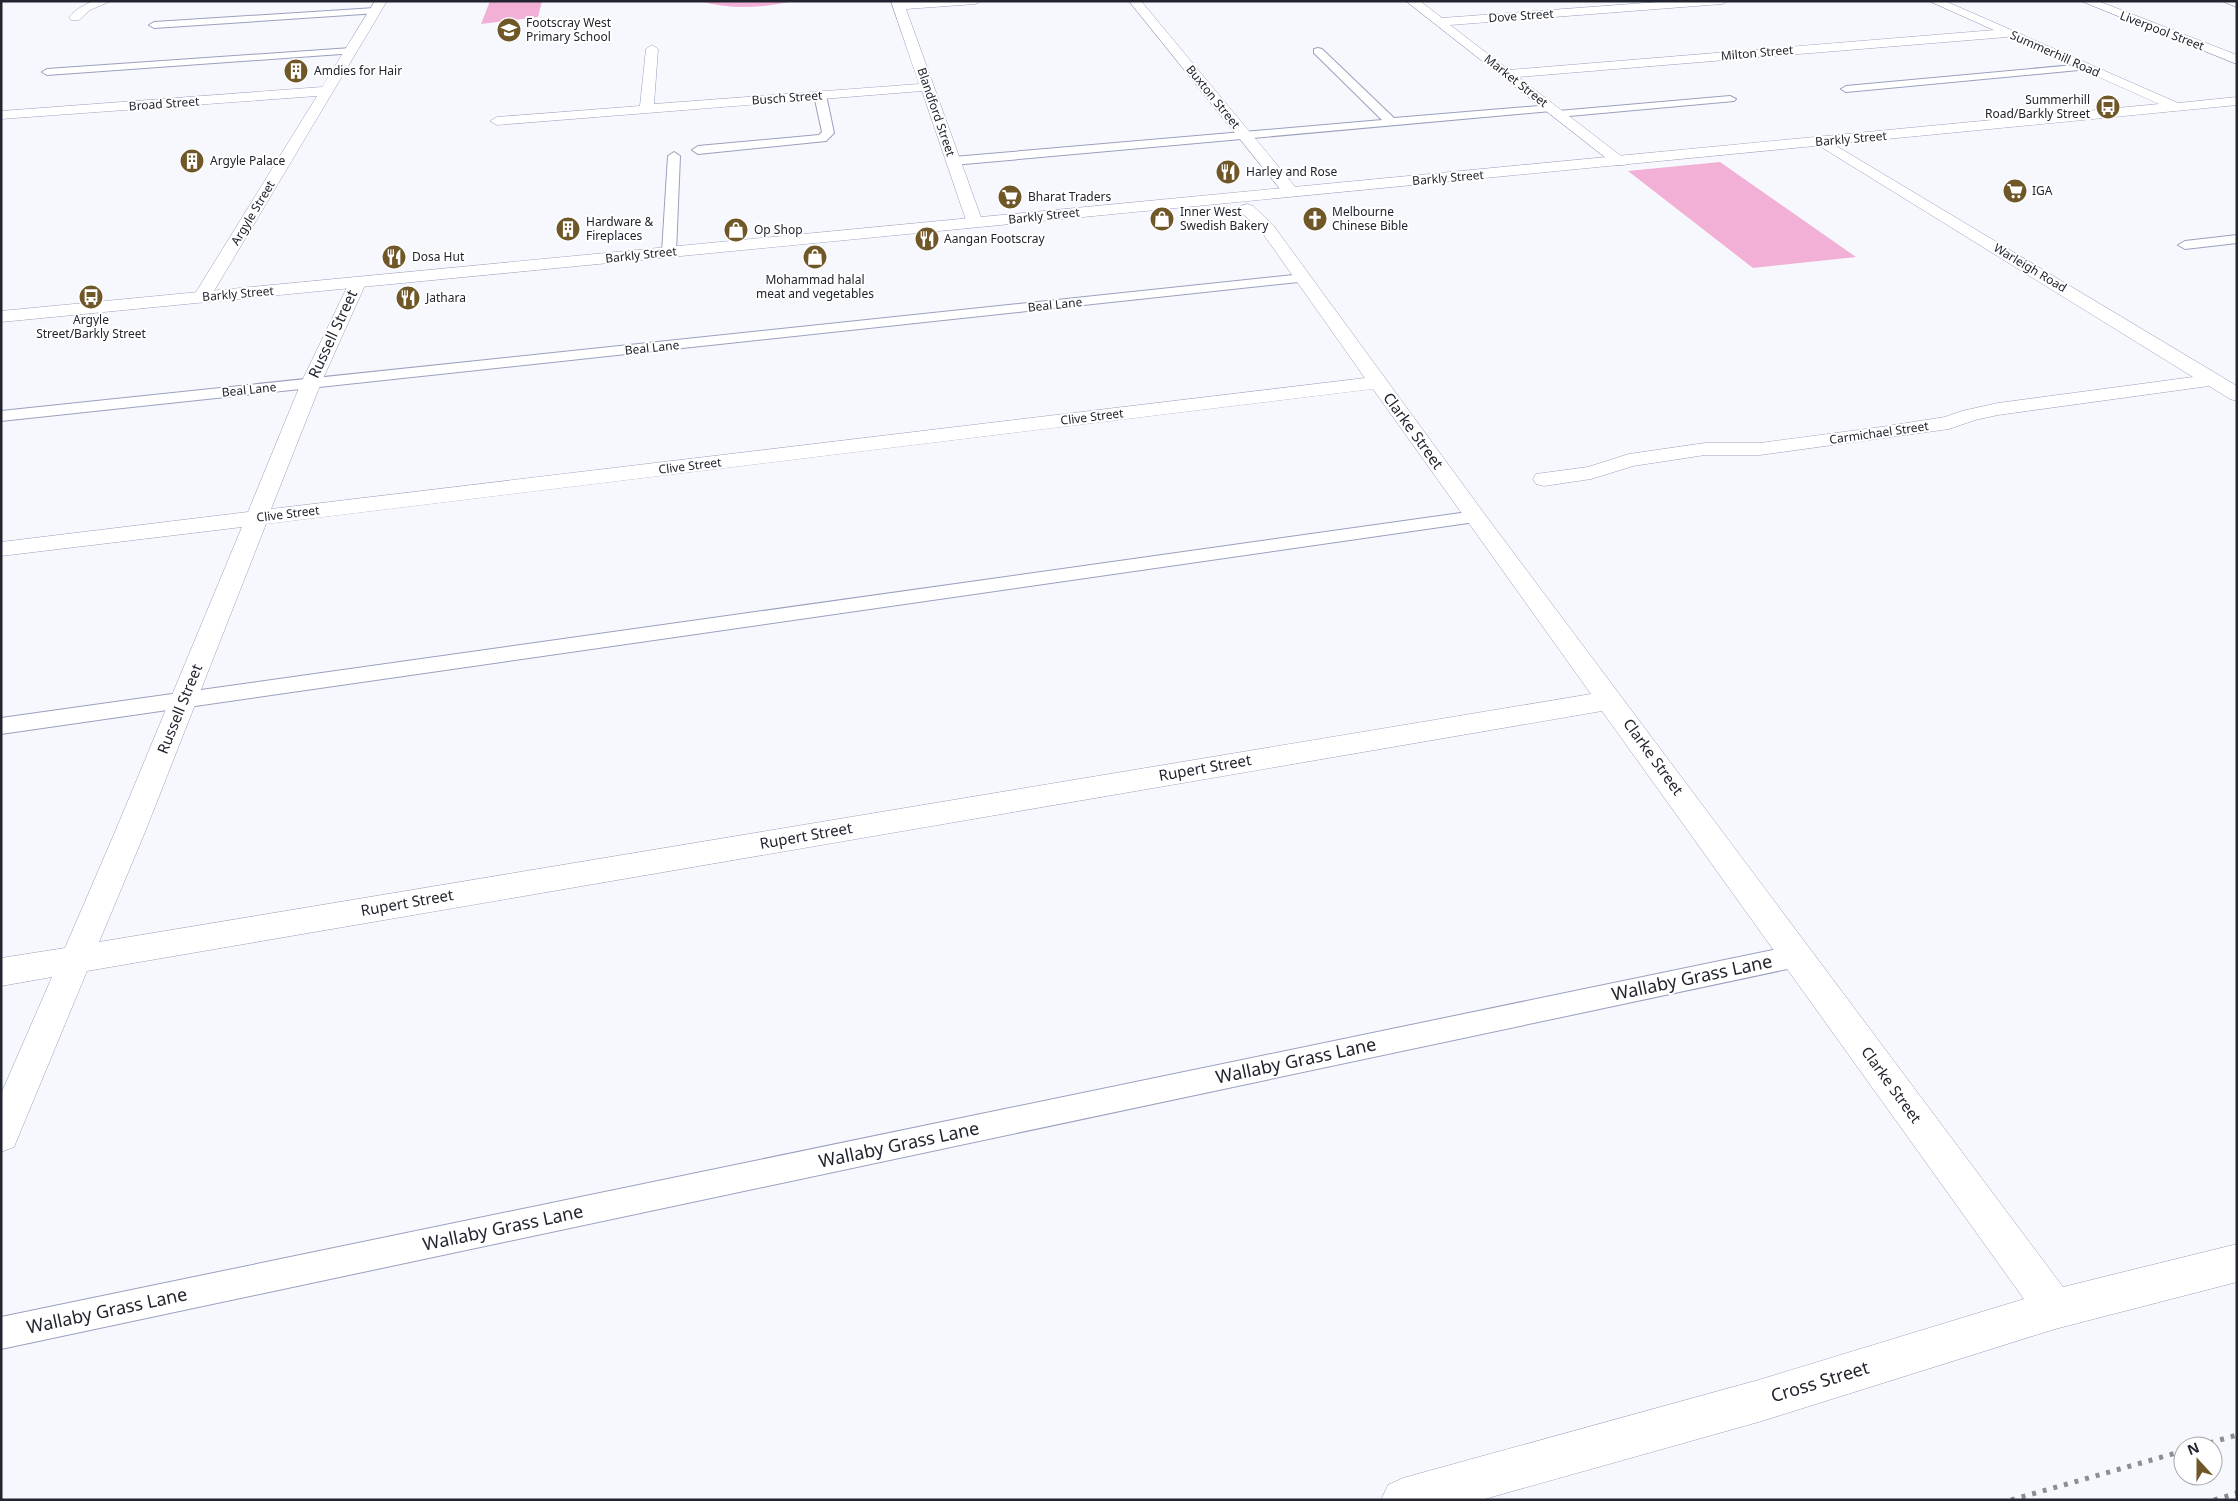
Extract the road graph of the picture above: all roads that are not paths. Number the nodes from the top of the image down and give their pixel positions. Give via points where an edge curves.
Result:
1 (105, 1) edge
2 (974, 1) edge
3 (1135, 1) edge
4 (1412, 1) edge
5 (1722, 1) edge
6 (1935, 1) edge
7 (2086, 1) edge
8 (2228, 1) edge
9 (898, 4) edge
10 (2237, 4) edge
11 (378, 6) edge
12 (75, 17) dead end
13 (1439, 22) junction
14 (154, 25) dead end
15 (2008, 33) junction
16 (652, 49) dead end
17 (1318, 50) dead end
18 (351, 51) junction
19 (2237, 60) edge
20 (2085, 67) junction
21 (47, 72) dead end
22 (1506, 74) junction
23 (927, 87) junction
24 (1846, 89) dead end
25 (326, 92) junction
26 (820, 95) junction
27 (1730, 99) dead end
28 (2237, 101) edge
29 (2176, 107) junction
30 (647, 109) junction
31 (1555, 111) junction
32 (1, 115) edge
33 (497, 121) dead end
34 (1391, 122) junction
35 (1243, 135) junction
36 (1823, 142) junction
37 (698, 150) dead end
38 (674, 156) dead end
39 (953, 160) junction
40 (1620, 162) junction
41 (1291, 192) junction
42 (1247, 209) dead end
43 (975, 223) junction
44 (2237, 239) edge
45 (2185, 245) dead end
46 (669, 252) junction
47 (1303, 278) junction
48 (357, 283) junction
49 (202, 297) junction
50 (1, 317) edge
51 (2213, 380) junction
52 (1378, 382) junction
53 (311, 383) junction
54 (2237, 395) edge
55 (1, 416) edge
56 (1544, 479) dead end
57 (1475, 517) junction
58 (258, 518) junction
59 (1, 549) edge
60 (1611, 700) junction
61 (183, 701) junction
62 (1, 726) edge
63 (1798, 956) junction
64 (77, 959) junction
65 (1, 972) edge
66 (1, 1135) edge
67 (2237, 1263) edge
68 (2055, 1309) junction
69 (1, 1333) edge
70 (1403, 1500) edge

1 - 12 street via 86,8
2 - 9 street
3 - 35 street, Buxton Street
4 - 13 street, Market Street
5 - 13 street, Dove Street
6 - 15 street, Summerhill Road
7 - 19 street, Liverpool Street
8 - 10 street
9 - 23 street, Blandford Street
11 - 14 lane
11 - 18 street, Argyle Street
13 - 22 street, Market Street
15 - 20 street, Summerhill Road
15 - 22 street, Milton Street
16 - 30 street
17 - 34 lane
18 - 21 lane
18 - 25 street, Argyle Street
20 - 24 lane
20 - 29 street, Summerhill Road
22 - 31 street, Market Street
23 - 26 street, Busch Street
23 - 39 street, Blandford Street
25 - 32 street, Broad Street
25 - 49 street, Argyle Street
26 - 30 street, Busch Street
26 - 37 lane via 828,133 822,138
27 - 31 lane
28 - 29 street, Barkly Street
29 - 36 street, Barkly Street
30 - 33 street, Busch Street
31 - 34 lane
31 - 40 street, Market Street
34 - 35 lane
35 - 39 lane
35 - 41 street, Buxton Street
36 - 40 street, Barkly Street
36 - 51 street, Warleigh Road
38 - 46 lane
39 - 43 street, Blandford Street
40 - 41 street, Barkly Street
41 - 43 street, Barkly Street
42 - 47 street, Clarke Street via 1267,228
43 - 46 street, Barkly Street
44 - 45 lane
46 - 48 street, Barkly Street
47 - 52 street, Clarke Street
47 - 53 lane, Beal Lane
48 - 49 street, Barkly Street
48 - 53 street, Russell Street
49 - 50 street, Barkly Street
51 - 54 street, Warleigh Road
51 - 56 street, Carmichael Street via 1998,409 1949,423 1780,447 1705,449 1629,460 1591,472
52 - 57 street, Clarke Street
52 - 58 street, Clive Street
53 - 55 lane, Beal Lane
53 - 58 street, Russell Street
57 - 60 street, Clarke Street
57 - 61 lane
58 - 59 street, Clive Street
58 - 61 street, Russell Street
60 - 63 street, Clarke Street
60 - 64 street, Rupert Street
61 - 62 lane
61 - 64 street, Russell Street
63 - 68 street, Clarke Street
63 - 69 lane, Wallaby Grass Lane
64 - 65 street, Rupert Street
64 - 66 street, Russell Street
67 - 68 street, Cross Street
68 - 70 street, Cross Street via 1762,1400

